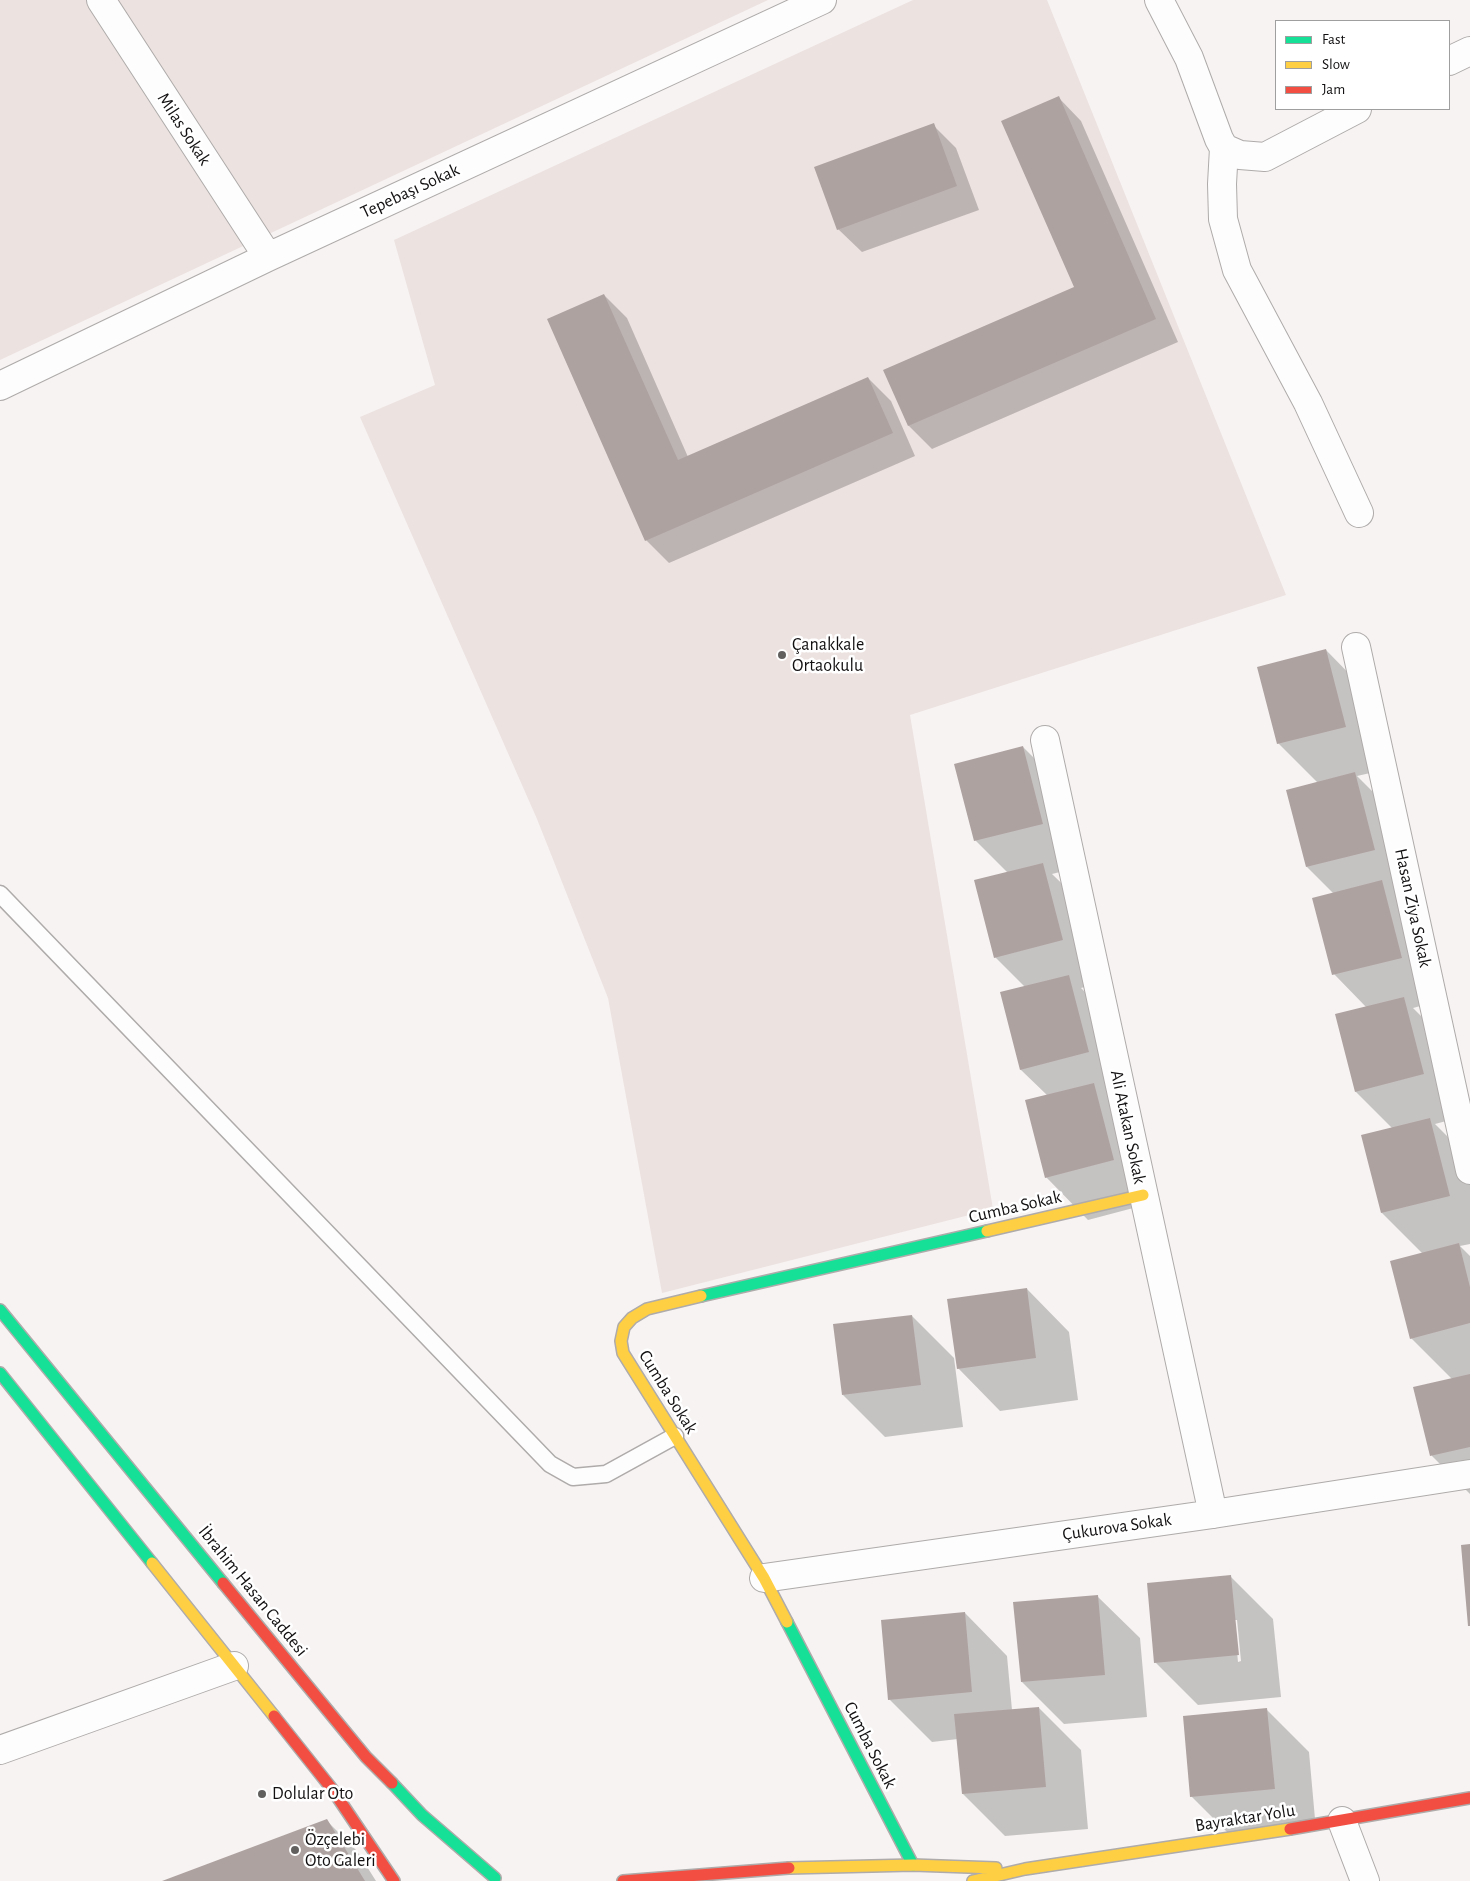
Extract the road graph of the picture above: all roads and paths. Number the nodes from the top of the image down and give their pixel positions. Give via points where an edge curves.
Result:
1 (101, 0) edge
2 (822, 0) edge
3 (1159, 0) edge
4 (1470, 50) edge
5 (1450, 60) edge
6 (1355, 110) edge
7 (1224, 148) junction
8 (268, 257) junction
9 (0, 386) edge
10 (1359, 513) dead end
11 (1356, 647) dead end
12 (1045, 740) dead end
13 (0, 894) edge
14 (1469, 1164) edge
15 (1143, 1195) junction
16 (0, 1310) edge
17 (0, 1373) edge
18 (675, 1436) junction
19 (1470, 1474) edge
20 (1214, 1514) junction
21 (764, 1578) junction
22 (234, 1666) junction
23 (0, 1750) edge
24 (1470, 1798) edge
25 (1342, 1821) junction
26 (913, 1865) junction
27 (1027, 1875) edge
28 (480, 1878) dead end
29 (501, 1879) edge
30 (394, 1881) edge
31 (623, 1881) edge
32 (973, 1881) edge
33 (1366, 1881) edge

1 - 8 street, Milas Sokak
2 - 8 street, Tepebaşı Sokak
3 - 7 street via 1189,58
4 - 5 street
6 - 7 street via 1265,157 1240,155
7 - 10 street via 1223,219 1237,270 1308,403
8 - 9 street, Tepebaşı Sokak
11 - 14 street, Hasan Ziya Sokak
12 - 15 street, Ali Atakan Sokak
13 - 18 lane via 550,1464 573,1477 606,1474
15 - 18 street, Cumba Sokak via 648,1310 632,1318 624,1327 623,1353
15 - 20 street, Ali Atakan Sokak
16 - 29 street, İbrahim Hasan Caddesi via 366,1757 422,1815
17 - 22 street
18 - 21 street, Cumba Sokak
19 - 20 street, Çukurova Sokak
20 - 21 street, Çukurova Sokak
21 - 26 street, Cumba Sokak
22 - 23 street
22 - 30 street via 332,1789
24 - 25 street, Bayraktar Yolu
25 - 27 street, Bayraktar Yolu
25 - 33 street
26 - 27 street
26 - 31 street via 768,1869
27 - 32 street
28 - 29 street

